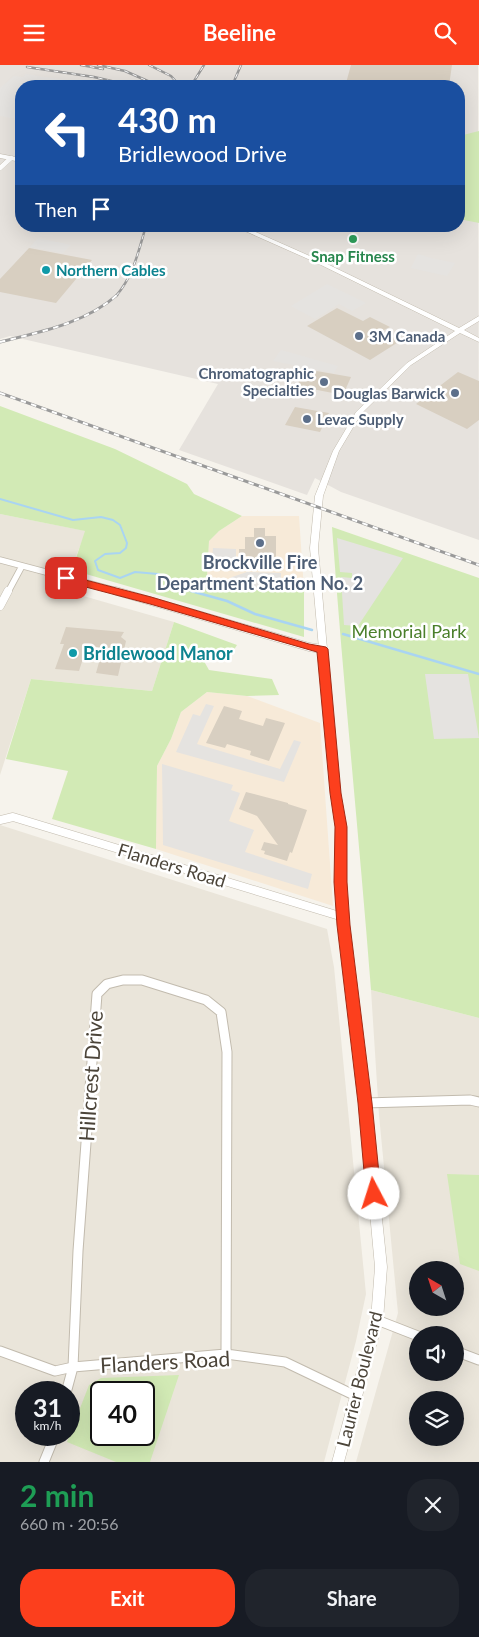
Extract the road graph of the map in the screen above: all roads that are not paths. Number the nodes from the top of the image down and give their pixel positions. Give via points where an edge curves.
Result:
1 (0, 156) edge
2 (11, 158) junction
3 (15, 159) edge
4 (0, 168) edge
5 (258, 232) edge
6 (479, 318) edge
7 (460, 331) junction
8 (479, 340) edge
9 (0, 560) edge
10 (22, 566) junction
11 (0, 606) edge
12 (322, 649) junction
13 (0, 820) edge
14 (343, 917) junction
15 (479, 1102) edge
16 (365, 1103) junction
17 (377, 1320) junction
18 (409, 1332) edge
19 (0, 1351) edge
20 (226, 1355) junction
21 (464, 1355) edge
22 (479, 1361) edge
23 (73, 1367) junction
24 (69, 1381) edge
25 (356, 1396) junction
26 (51, 1446) edge
27 (44, 1462) edge
28 (338, 1462) edge

1 - 2 street
2 - 3 street
2 - 4 street
5 - 7 street
6 - 7 street, Laurier Boulevard
7 - 8 street
7 - 12 street, Laurier Boulevard via 409,364 358,413 336,451 319,496 316,515 314,548
9 - 10 street
10 - 11 street
10 - 12 street
12 - 14 street, Laurier Boulevard via 341,827
13 - 14 street, Flanders Road via 13,817
14 - 16 street, Laurier Boulevard
15 - 16 street
16 - 17 street, Laurier Boulevard via 380,1267
17 - 18 street
17 - 25 street, Laurier Boulevard
19 - 23 street, Flanders Road via 55,1371
20 - 23 street, Flanders Road
20 - 23 street, Hillcrest Drive via 227,1052 221,1012 206,1000 142,980 123,980 107,984 96,994
20 - 25 street, Flanders Road via 284,1362
21 - 22 street
23 - 24 street, Hillcrest Drive
25 - 28 street, Laurier Boulevard
26 - 27 street

